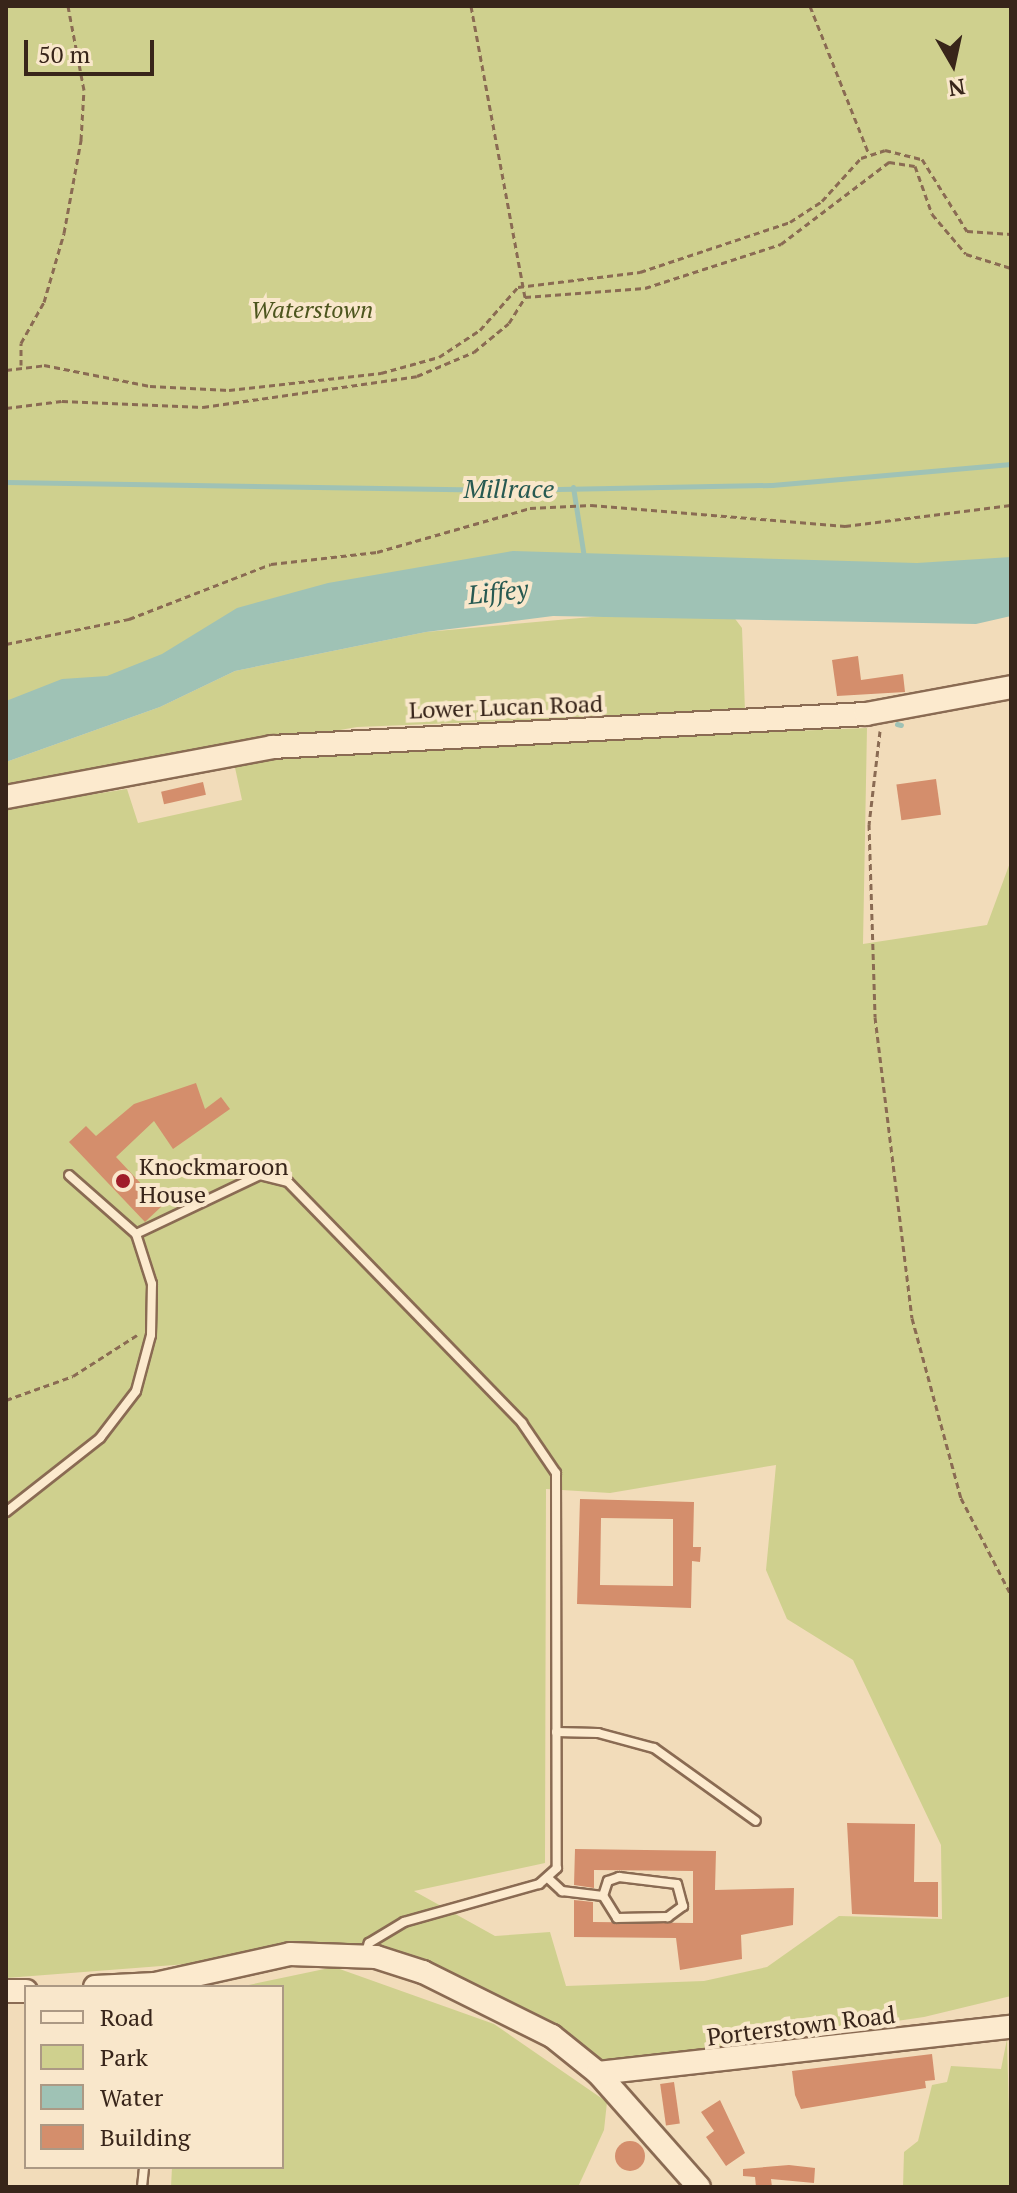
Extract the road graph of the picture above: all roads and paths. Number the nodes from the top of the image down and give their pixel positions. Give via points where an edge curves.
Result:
1 (68, 6) edge
2 (471, 6) edge
3 (810, 6) edge
4 (869, 154) junction
5 (913, 155) junction
6 (910, 162) junction
7 (1011, 234) edge
8 (1011, 268) edge
9 (518, 287) junction
10 (525, 297) junction
11 (21, 365) junction
12 (6, 370) edge
13 (6, 408) edge
14 (1011, 505) edge
15 (6, 644) edge
16 (1011, 687) edge
17 (884, 711) junction
18 (6, 797) edge
19 (69, 1175) dead end
20 (136, 1234) junction
21 (150, 1337) junction
22 (6, 1400) edge
23 (6, 1512) edge
24 (1011, 1595) edge
25 (556, 1732) junction
26 (756, 1821) dead end
27 (549, 1879) junction
28 (603, 1896) junction
29 (364, 1956) junction
30 (158, 1985) edge
31 (1011, 2027) edge
32 (598, 2073) junction
33 (699, 2187) edge

1 - 11 path via 84,90 81,140 64,233 44,302 21,343
2 - 9 path
3 - 4 path
4 - 5 path
4 - 9 path via 822,201 772,230 640,272
5 - 6 path
5 - 7 path via 967,231
6 - 8 path via 945,233 966,254
6 - 10 path via 876,169 820,221 781,244 645,288
9 - 10 path
9 - 11 path via 480,330 439,357 381,373 185,389
10 - 13 path via 509,323 474,352 394,383 181,409 62,401
11 - 12 path
14 - 15 path via 845,526 560,504 377,552 284,561 129,619
16 - 17 street, Lower Lucan Road
17 - 18 street, Lower Lucan Road via 272,747
17 - 24 path via 869,824 875,1017 912,1318 961,1498
19 - 20 lane
20 - 21 lane via 155,1311
20 - 25 lane via 236,1184 273,1174 539,1443 558,1488
21 - 22 path via 135,1334 73,1376
21 - 23 lane via 136,1391 100,1438
25 - 26 lane via 598,1733 654,1748
25 - 27 lane via 559,1844
27 - 28 lane via 562,1891
27 - 29 lane via 404,1922 369,1943
28 - 28 lane via 608,1881 619,1877 665,1880 677,1884 683,1906 668,1917 617,1918
29 - 30 street via 290,1954
29 - 32 street via 423,1972 493,2005
31 - 32 street, Porterstown Road
32 - 33 street

